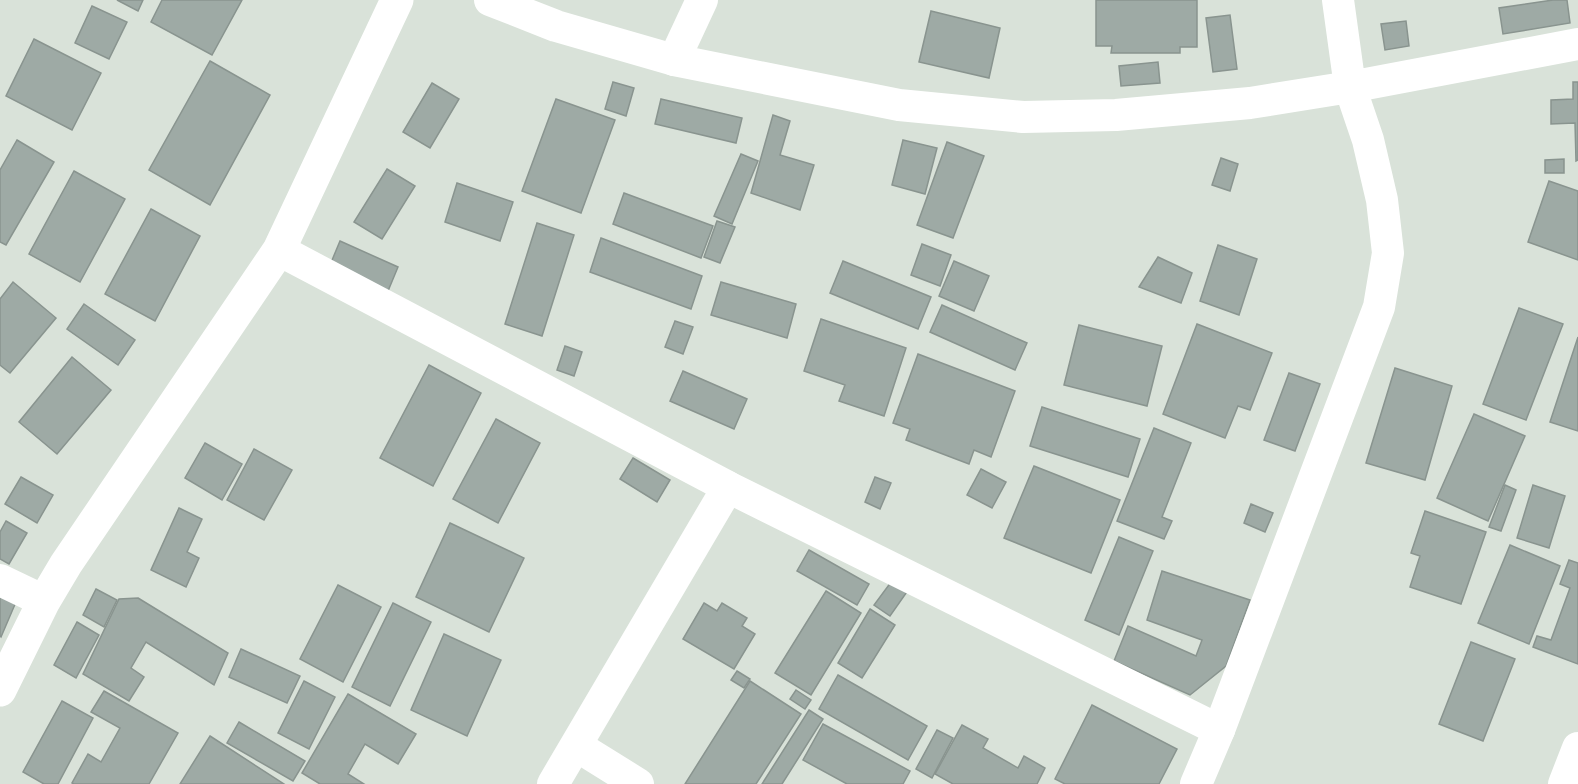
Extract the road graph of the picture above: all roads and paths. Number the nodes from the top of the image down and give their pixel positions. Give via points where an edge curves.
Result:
1 (397, 0) edge
2 (490, 0) edge
3 (702, 0) edge
4 (1338, 0) edge
5 (1578, 44) edge
6 (674, 60) junction
7 (1350, 87) junction
8 (279, 250) junction
9 (728, 487) junction
10 (0, 580) edge
11 (44, 601) junction
12 (0, 690) edge
13 (1219, 730) junction
14 (577, 746) junction
15 (1578, 748) edge
16 (553, 784) edge
17 (638, 784) edge
18 (1196, 784) edge
19 (1564, 784) edge

1 - 8 street
2 - 6 street via 556,26
3 - 6 street
4 - 7 street
5 - 7 street
6 - 7 street via 899,105 1023,117 1116,115 1251,103
7 - 13 street via 1382,200 1388,252 1379,307
8 - 9 street
8 - 11 street
9 - 13 street
9 - 14 street
10 - 11 street
11 - 12 street
13 - 18 street
14 - 16 street
14 - 17 street
15 - 19 street

